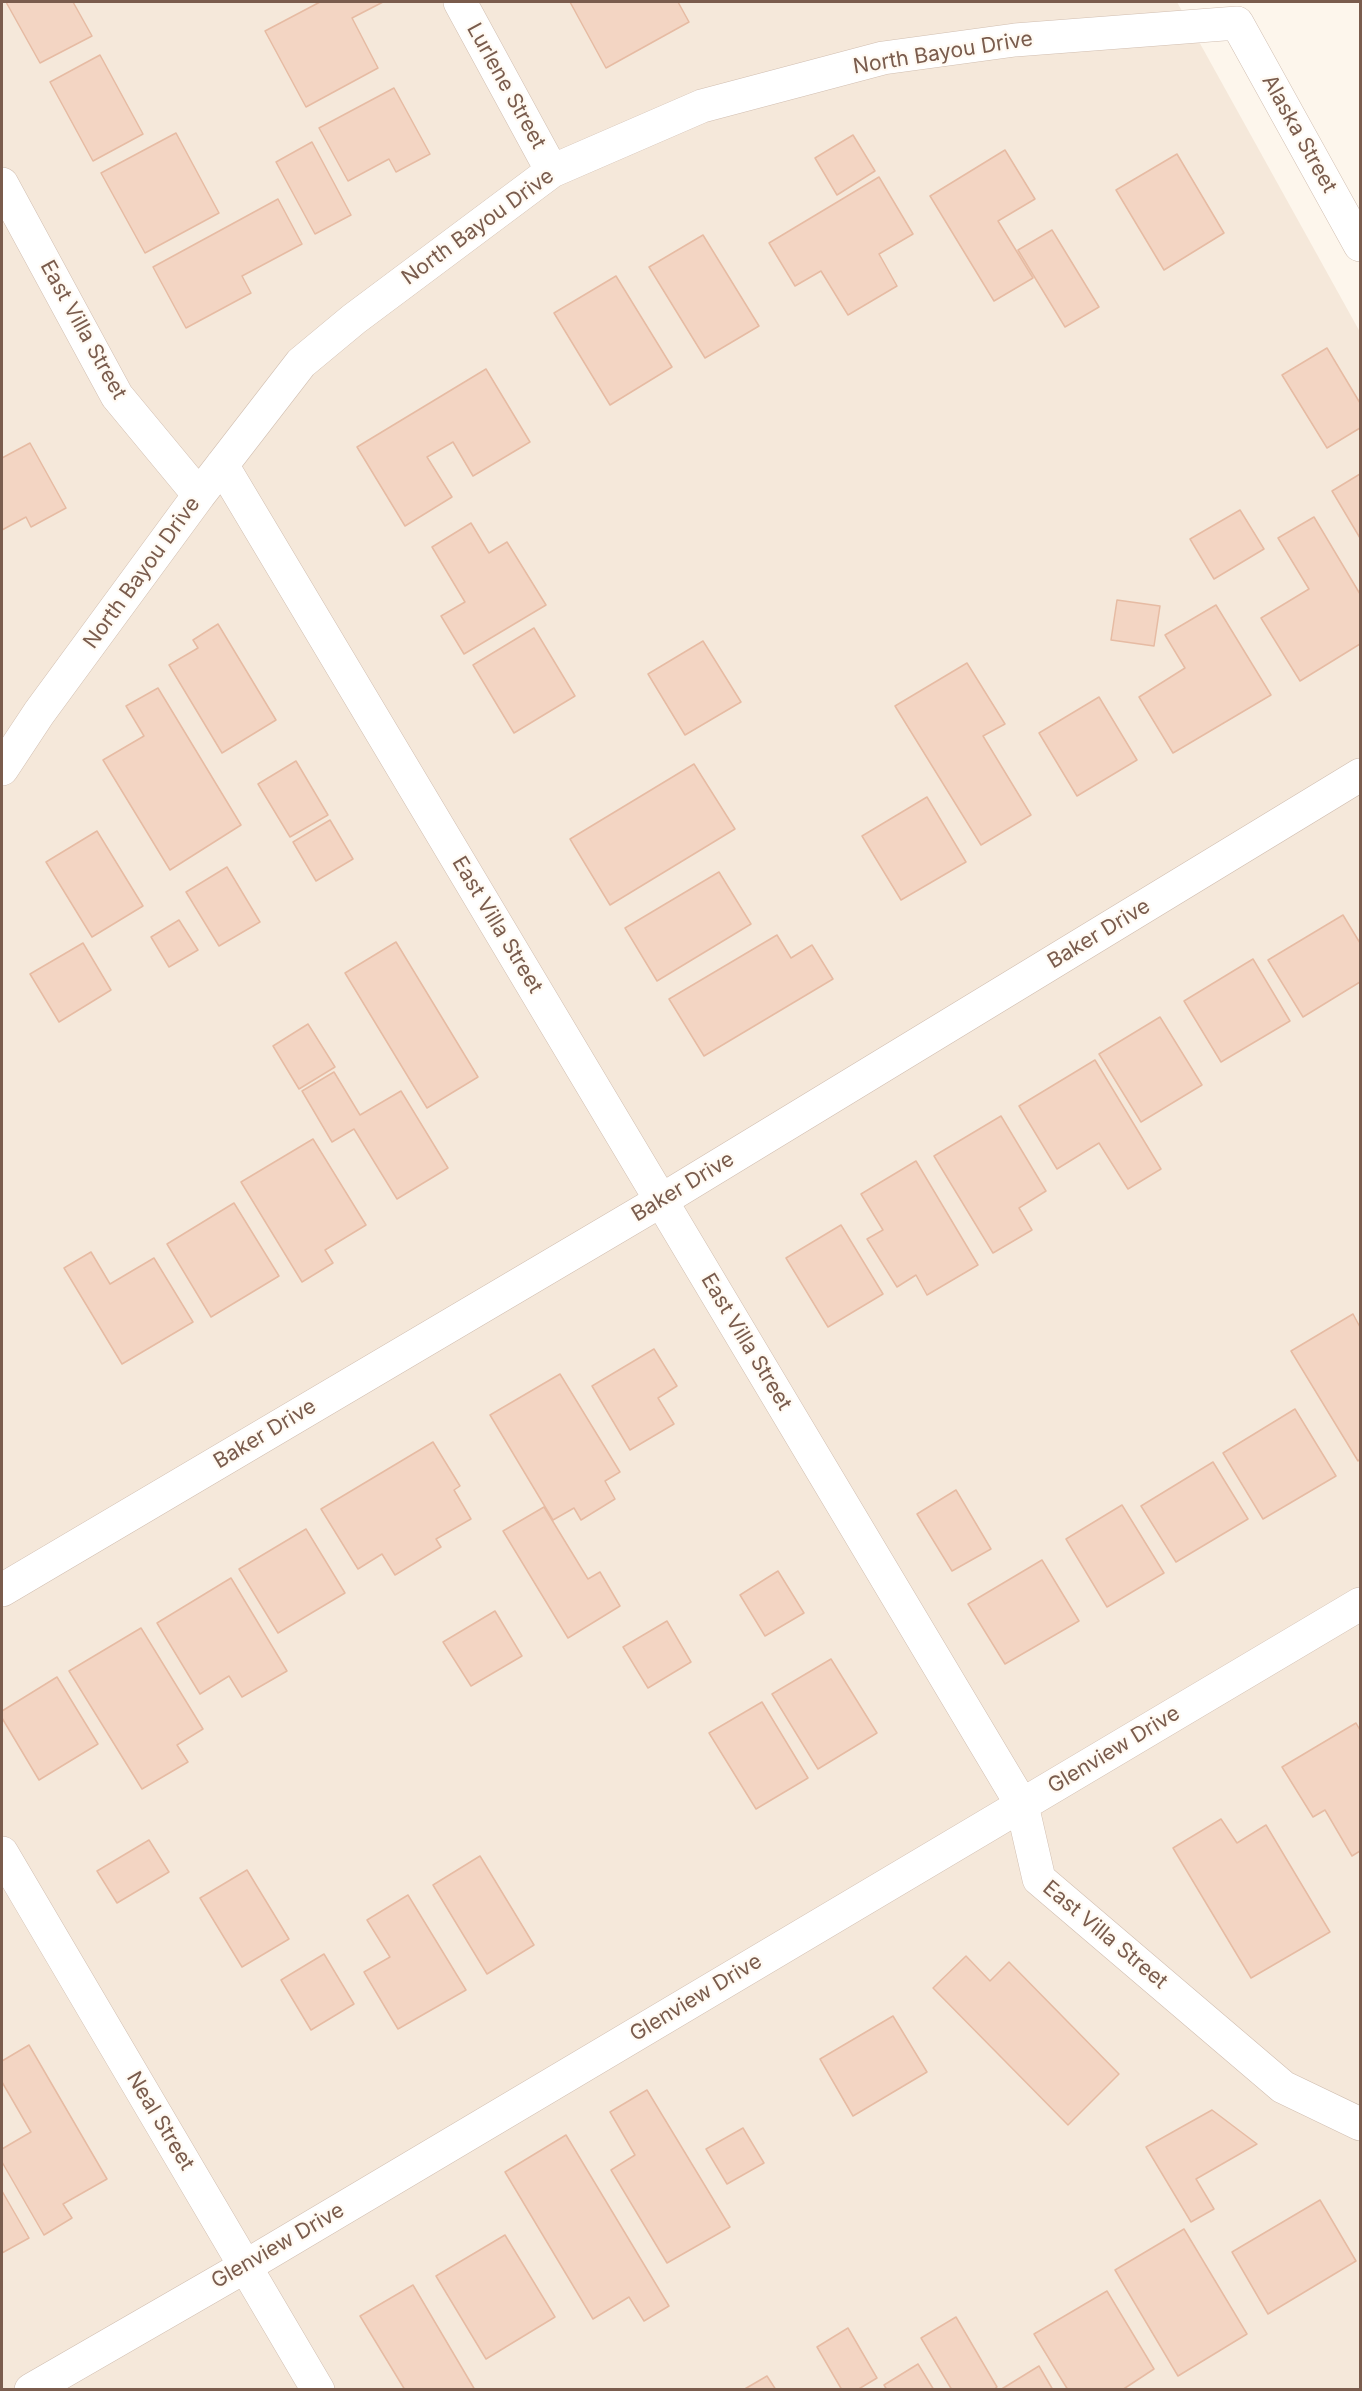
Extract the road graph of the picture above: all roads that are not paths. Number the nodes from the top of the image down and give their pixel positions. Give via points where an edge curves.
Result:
1 (460, 2) edge
2 (1237, 23) joint
3 (552, 171) junction
4 (2, 184) edge
5 (1360, 245) edge
6 (222, 465) junction
7 (199, 495) junction
8 (2, 769) edge
9 (1360, 775) edge
10 (662, 1200) junction
11 (2, 1590) edge
12 (1360, 1604) edge
13 (1022, 1805) junction
14 (2, 1853) edge
15 (1360, 2124) edge
16 (246, 2266) junction
17 (31, 2390) edge
18 (318, 2390) edge

1 - 3 street, Lurlene Street
2 - 3 street, North Bayou Drive via 1015,40 883,58 702,106
2 - 5 street, Alaska Street
3 - 6 street, North Bayou Drive via 301,363
4 - 7 street, East Villa Street via 117,396
6 - 7 street, North Bayou Drive
6 - 10 street, East Villa Street
7 - 8 street, North Bayou Drive
9 - 10 street, Baker Drive
10 - 11 street, Baker Drive
10 - 13 street, East Villa Street
12 - 13 street, Glenview Drive
13 - 15 street, East Villa Street via 1039,1879 1283,2087
13 - 16 street, Glenview Drive
14 - 16 street, Neal Street
16 - 17 street, Glenview Drive
16 - 18 street, Neal Street

